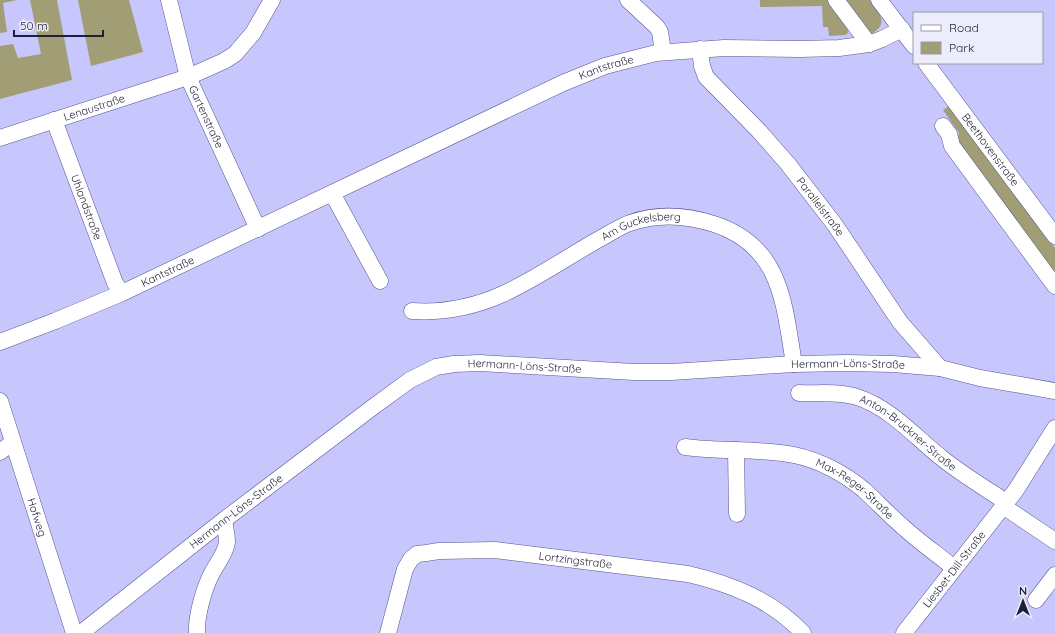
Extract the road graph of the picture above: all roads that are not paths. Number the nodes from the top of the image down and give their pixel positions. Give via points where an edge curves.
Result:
1 (169, 0) edge
2 (272, 0) edge
3 (628, 0) edge
4 (836, 0) edge
5 (879, 0) edge
6 (902, 29) junction
7 (869, 44) junction
8 (913, 45) edge
9 (700, 49) junction
10 (663, 52) junction
11 (927, 64) edge
12 (188, 77) junction
13 (54, 120) junction
14 (943, 126) dead end
15 (0, 138) edge
16 (332, 194) junction
17 (258, 229) junction
18 (1055, 236) edge
19 (380, 281) dead end
20 (1055, 286) edge
21 (122, 293) junction
22 (412, 311) dead end
23 (0, 342) edge
24 (794, 364) junction
25 (940, 368) junction
26 (1055, 391) edge
27 (799, 393) dead end
28 (0, 401) edge
29 (1055, 428) edge
30 (13, 442) junction
31 (685, 447) dead end
32 (736, 450) junction
33 (0, 452) edge
34 (1005, 504) junction
35 (737, 514) dead end
36 (224, 520) junction
37 (1055, 541) edge
38 (954, 568) junction
39 (1055, 575) edge
40 (1036, 600) dead end
41 (74, 633) edge
42 (81, 633) edge
43 (197, 633) edge
44 (388, 633) edge
45 (803, 633) edge
46 (904, 633) edge

1 - 12 street, Gartenstraße
2 - 12 street, Lenaustraße via 254,33 235,54
3 - 10 street via 657,27
4 - 7 street
5 - 6 street
6 - 7 street, Kantstraße
6 - 8 street
7 - 9 street, Kantstraße via 820,49
9 - 10 street, Kantstraße
9 - 25 street, Parallelstraße via 706,77 759,131 792,170 835,225 900,322
10 - 16 street, Kantstraße via 605,66 563,83
11 - 18 street, Beethovenstraße
12 - 13 street, Lenaustraße
12 - 17 street, Gartenstraße
13 - 15 street, Lenaustraße
13 - 21 street, Uhlandstraße via 115,283
14 - 20 street via 949,134 952,146
16 - 17 street, Kantstraße
16 - 19 street
17 - 21 street, Kantstraße
21 - 23 street, Kantstraße
22 - 24 street, Am Guckelsberg via 431,312 490,299 544,272 629,223 656,217 688,217 718,225 732,232 745,240 765,260 781,294
24 - 25 street, Hermann-Löns-Straße via 847,362
24 - 36 street, Hermann-Löns-Straße via 671,372 480,363 436,368 410,380
25 - 26 street, Hermann-Löns-Straße
27 - 34 street, Anton-Bruckner-Straße via 856,397 876,405
28 - 30 street, Hofweg
29 - 34 street, Liesbet-Dill-Straße
30 - 33 street
30 - 41 street, Hofweg
31 - 32 street, Max-Reger-Straße
32 - 35 street
32 - 38 street, Max-Reger-Straße via 762,450 796,455 843,475
34 - 37 street
34 - 38 street, Liesbet-Dill-Straße
36 - 42 street, Hermann-Löns-Straße
36 - 43 street via 226,542 203,597
38 - 46 street, Liesbet-Dill-Straße
39 - 40 street
44 - 45 street, Lortzingstraße via 405,569 411,559 418,554 439,551 495,550 688,574 715,581 759,599

